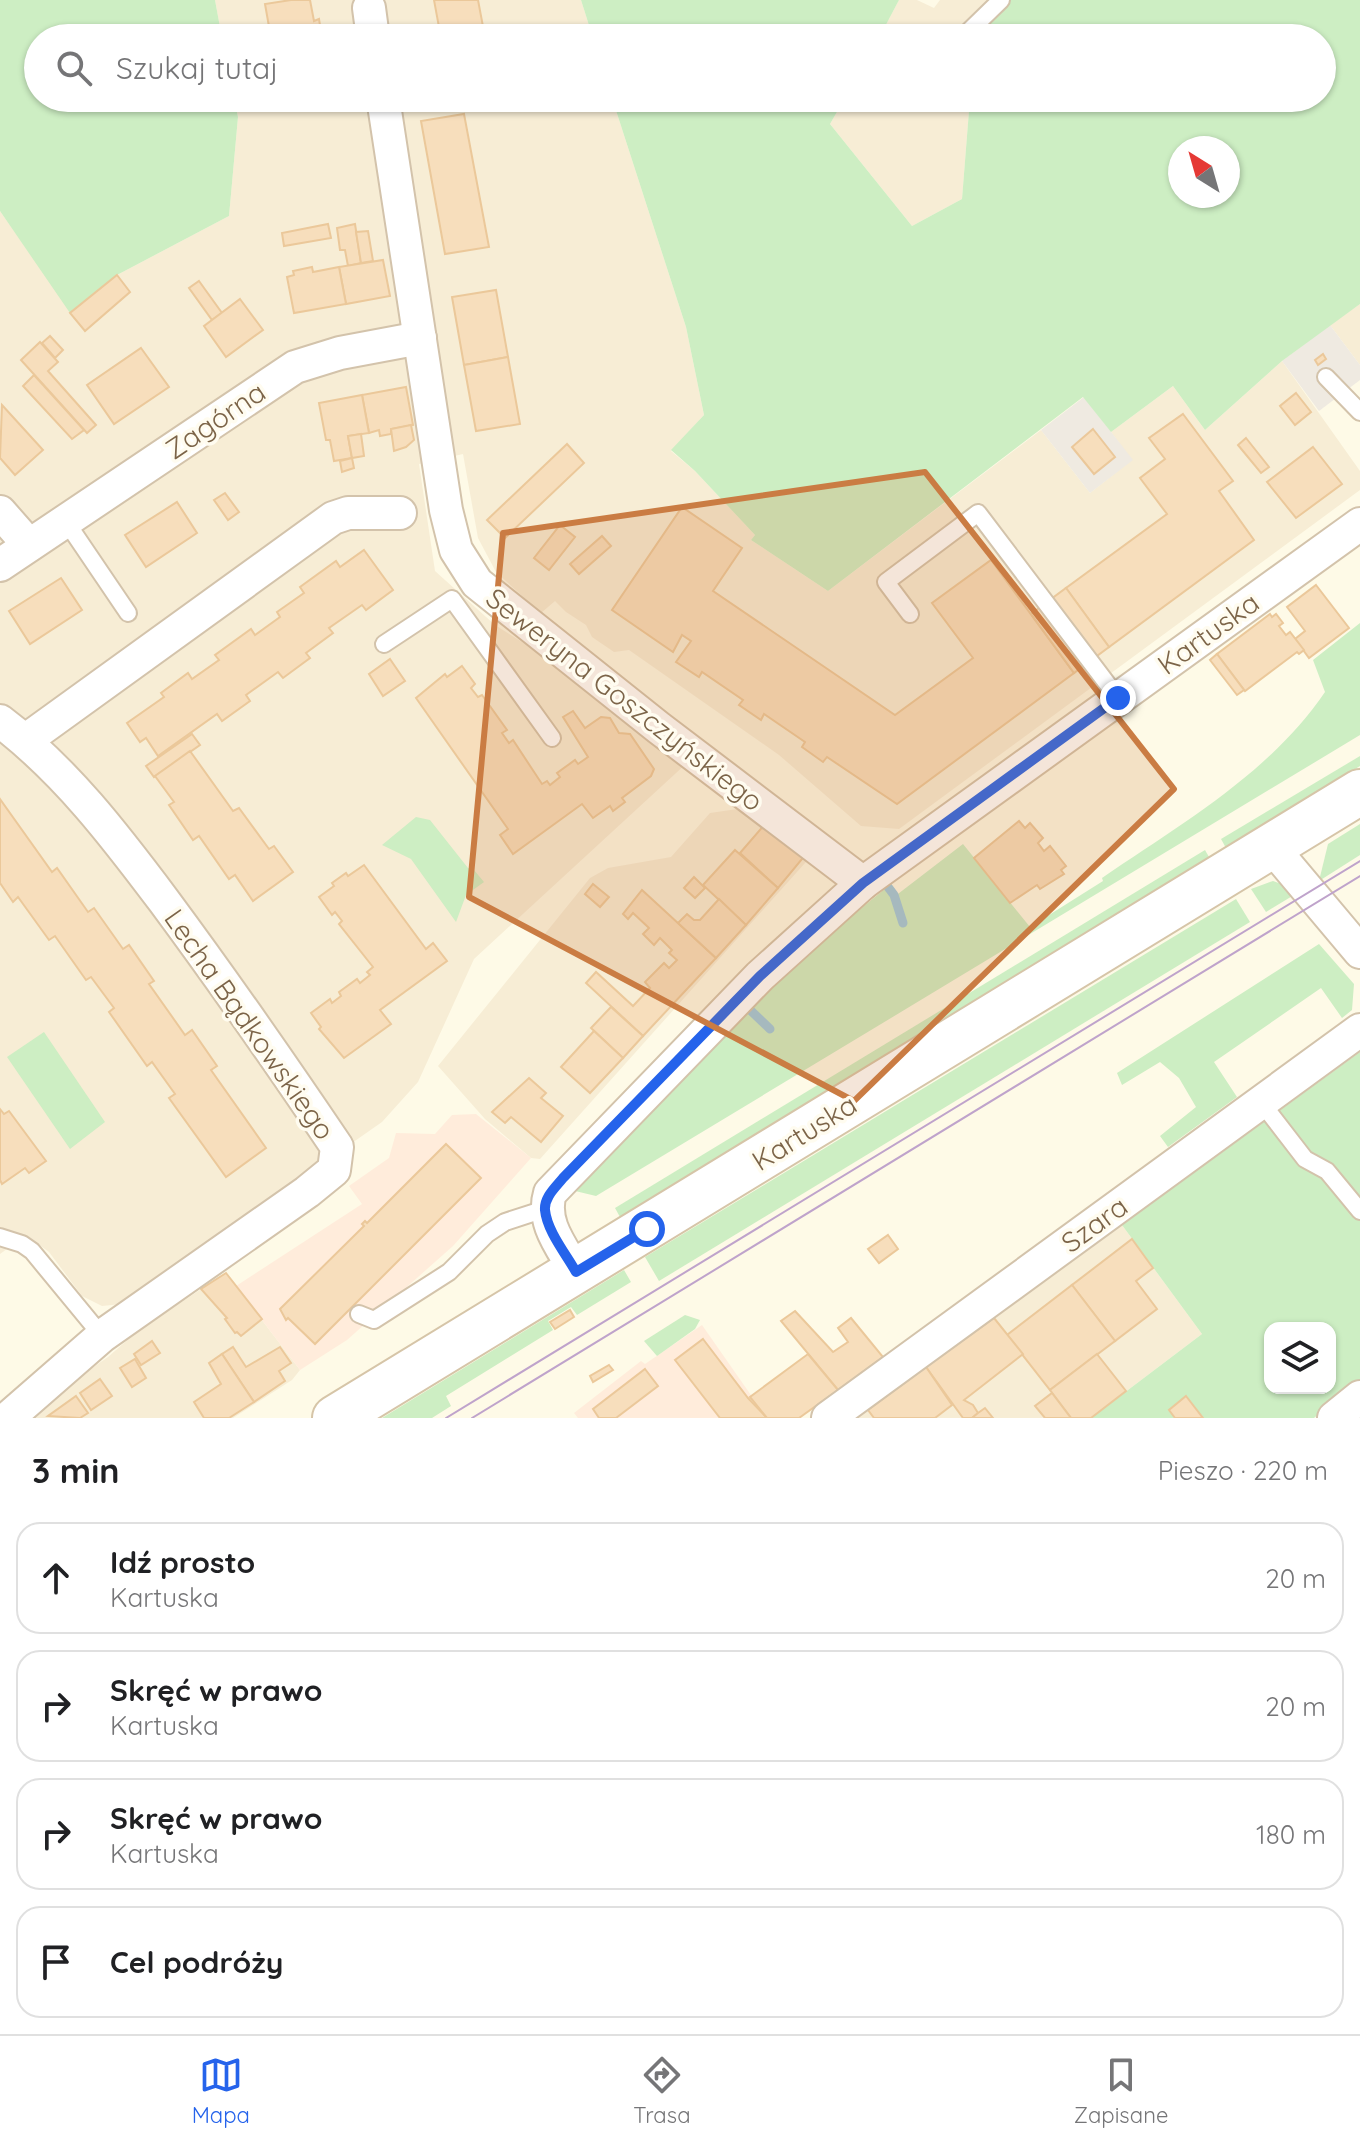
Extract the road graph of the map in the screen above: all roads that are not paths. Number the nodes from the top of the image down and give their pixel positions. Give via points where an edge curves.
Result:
1 (1001, 0) edge
2 (976, 24) edge
3 (385, 112) edge
4 (420, 338) junction
5 (1326, 377) dead end
6 (1360, 412) edge
7 (0, 512) edge
8 (400, 513) dead end
9 (65, 520) junction
10 (1360, 524) edge
11 (29, 545) junction
12 (0, 565) edge
13 (464, 591) junction
14 (128, 613) dead end
15 (910, 614) dead end
16 (384, 644) dead end
17 (1118, 698) junction
18 (0, 721) edge
19 (552, 738) dead end
20 (26, 740) junction
21 (1360, 792) edge
22 (1271, 846) junction
23 (863, 883) junction
24 (1360, 952) edge
25 (1360, 1030) edge
26 (1261, 1102) junction
27 (545, 1209) junction
28 (1360, 1211) edge
29 (0, 1237) edge
30 (576, 1272) junction
31 (359, 1314) dead end
32 (102, 1336) junction
33 (1360, 1397) edge
34 (8, 1418) edge
35 (335, 1418) edge
36 (828, 1418) edge
37 (1334, 1418) edge

1 - 2 lane
3 - 4 street, Seweryna Goszczyńskiego
4 - 9 street, Zagórna via 295,367
4 - 13 street, Seweryna Goszczyńskiego
5 - 6 lane
7 - 11 street
8 - 20 street via 333,518
9 - 11 street, Zagórna
9 - 14 lane
10 - 17 street, Kartuska
11 - 12 street, Zagórna
13 - 16 lane
13 - 19 lane
13 - 23 street, Seweryna Goszczyńskiego via 659,728
15 - 17 lane via 886,582 978,513
17 - 23 street, Kartuska
18 - 20 street, Lecha Bądkowskiego
20 - 32 street, Lecha Bądkowskiego via 139,868 337,1147 334,1170 307,1192
21 - 22 main road, Kartuska
22 - 24 street
22 - 30 main road, Kartuska
23 - 27 street, Kartuska via 699,1037 563,1178
25 - 26 street, Szara
26 - 28 lane via 1305,1159 1327,1171
26 - 36 street, Szara
27 - 30 street
27 - 31 lane via 505,1222 449,1272 374,1320
29 - 32 lane via 32,1251
30 - 35 main road, Kartuska
32 - 34 street, Lecha Bądkowskiego
33 - 37 street

